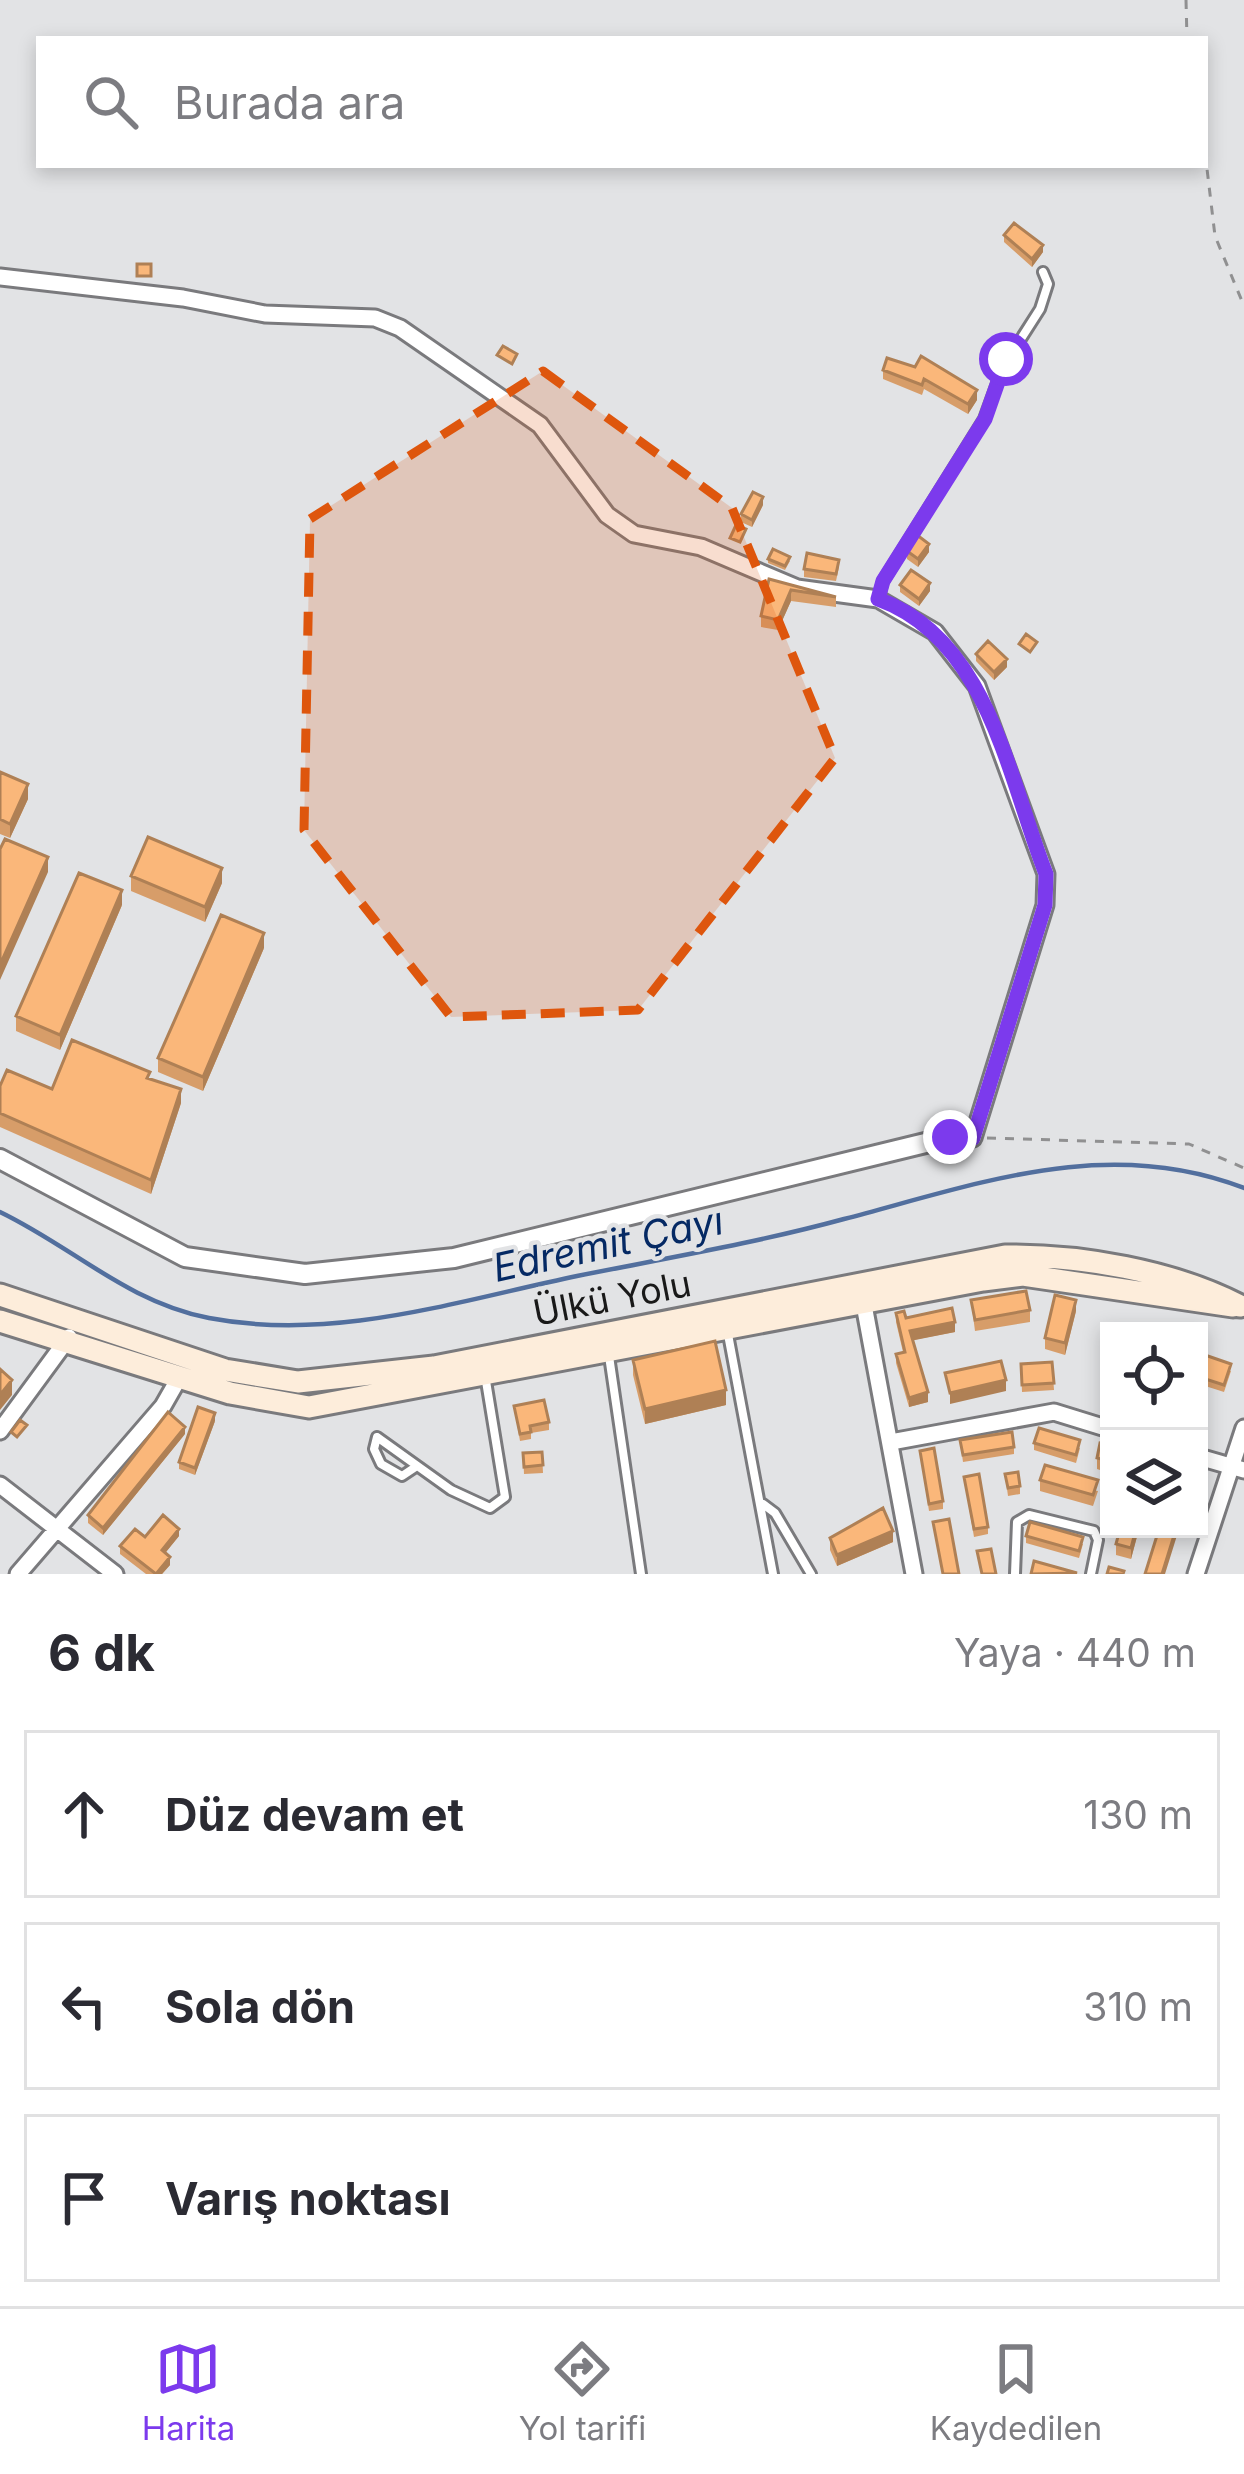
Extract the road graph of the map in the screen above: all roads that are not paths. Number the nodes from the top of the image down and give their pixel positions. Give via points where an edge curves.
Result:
1 (1043, 272) dead end
2 (0, 277) edge
3 (878, 599) junction
4 (950, 1137) dead end
5 (973, 1138) road end
6 (0, 1159) edge
7 (862, 1293) junction
8 (0, 1295) edge
9 (1242, 1307) edge
10 (76, 1321) junction
11 (0, 1322) edge
12 (726, 1328) junction
13 (67, 1344) junction
14 (608, 1350) junction
15 (485, 1373) junction
16 (179, 1378) junction
17 (1100, 1426) edge
18 (1244, 1428) edge
19 (0, 1431) edge
20 (891, 1442) junction
21 (1208, 1460) edge
22 (417, 1466) junction
23 (1238, 1469) edge
24 (0, 1485) edge
25 (764, 1504) junction
26 (59, 1532) junction
27 (18, 1574) edge
28 (115, 1574) edge
29 (641, 1574) edge
30 (773, 1574) edge
31 (811, 1574) edge
32 (914, 1574) edge
33 (1015, 1574) edge
34 (1091, 1574) edge
35 (1196, 1574) edge

1 - 3 lane via 1040,309 1006,359 985,419
2 - 3 street via 266,314 375,318 540,425 607,514 634,535 701,547 797,587
3 - 5 street via 935,632 976,686 1046,874 1045,905
4 - 6 street via 454,1258 305,1274 185,1257
7 - 9 main road, Ülkü Yolu via 970,1261 1039,1256 1210,1291
7 - 10 main road, Ülkü Yolu via 434,1367 298,1382 225,1370
7 - 12 main road, Ülkü Yolu
7 - 20 street
8 - 10 main road, Ülkü Yolu
10 - 13 street
11 - 13 main road, Ülkü Yolu
12 - 14 main road, Ülkü Yolu
12 - 25 lane
13 - 16 main road, Ülkü Yolu
13 - 19 street
14 - 15 main road, Ülkü Yolu
14 - 29 lane
15 - 16 main road, Ülkü Yolu via 309,1406
15 - 22 lane via 502,1503 485,1508
16 - 26 street
17 - 20 street via 1054,1412
18 - 23 street
20 - 32 street
21 - 23 street
22 - 22 lane via 404,1456 377,1438 381,1464 402,1476
23 - 35 street
24 - 26 street
25 - 30 lane
25 - 31 lane
26 - 27 street
26 - 28 street
33 - 34 lane via 1017,1522 1029,1515 1094,1531

